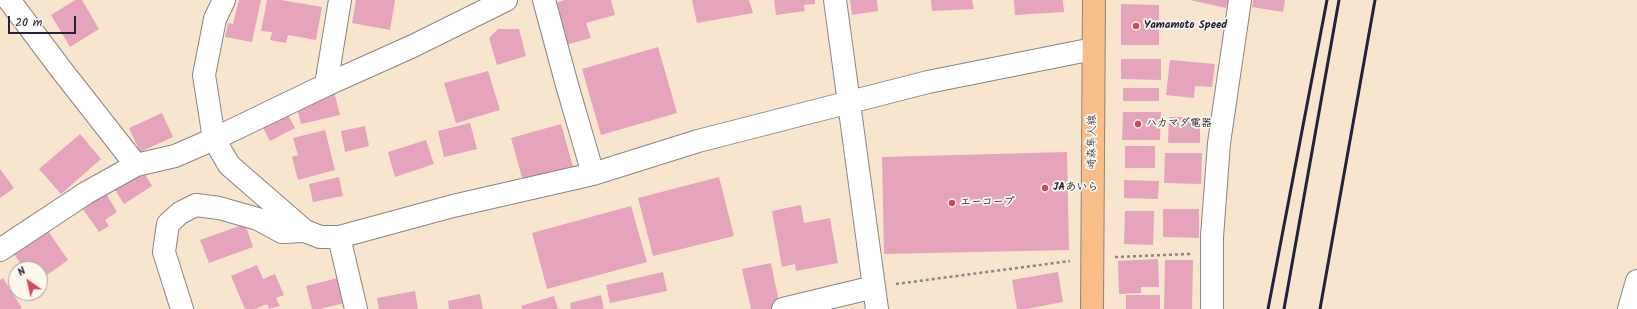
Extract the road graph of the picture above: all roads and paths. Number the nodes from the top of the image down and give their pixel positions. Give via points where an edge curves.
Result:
1 (9, 0) edge
2 (224, 0) edge
3 (340, 0) edge
4 (506, 0) edge
5 (544, 0) edge
6 (835, 0) edge
7 (1094, 0) edge
8 (1240, 0) edge
9 (1093, 49) junction
10 (326, 86) junction
11 (849, 103) junction
12 (214, 139) junction
13 (136, 165) junction
14 (593, 174) junction
15 (305, 231) junction
16 (339, 237) junction
17 (0, 250) edge
18 (1212, 253) junction
19 (1093, 258) junction
20 (1637, 281) edge
21 (874, 287) junction
22 (182, 309) edge
23 (356, 309) edge
24 (783, 309) edge
25 (877, 309) edge
26 (1092, 309) edge
27 (1212, 309) edge
28 (1629, 309) edge

1 - 13 street
2 - 12 street via 215,19 204,75
3 - 10 street
4 - 10 street
5 - 14 street
6 - 11 street
7 - 9 main road, 崎森隼人線
8 - 18 street via 1219,143
9 - 11 street via 928,82
9 - 19 main road, 崎森隼人線
10 - 12 street
11 - 14 street via 698,142
11 - 21 street
12 - 13 street via 175,156
12 - 15 street via 230,165
13 - 17 street via 86,193
14 - 16 street via 453,206
15 - 16 street via 320,237
15 - 22 street via 282,232 258,219 219,208 196,205 180,213 168,224 164,252
16 - 23 street
18 - 19 path
18 - 27 street
19 - 21 path
19 - 26 main road, 崎森隼人線
20 - 28 street
21 - 24 street
21 - 25 street

